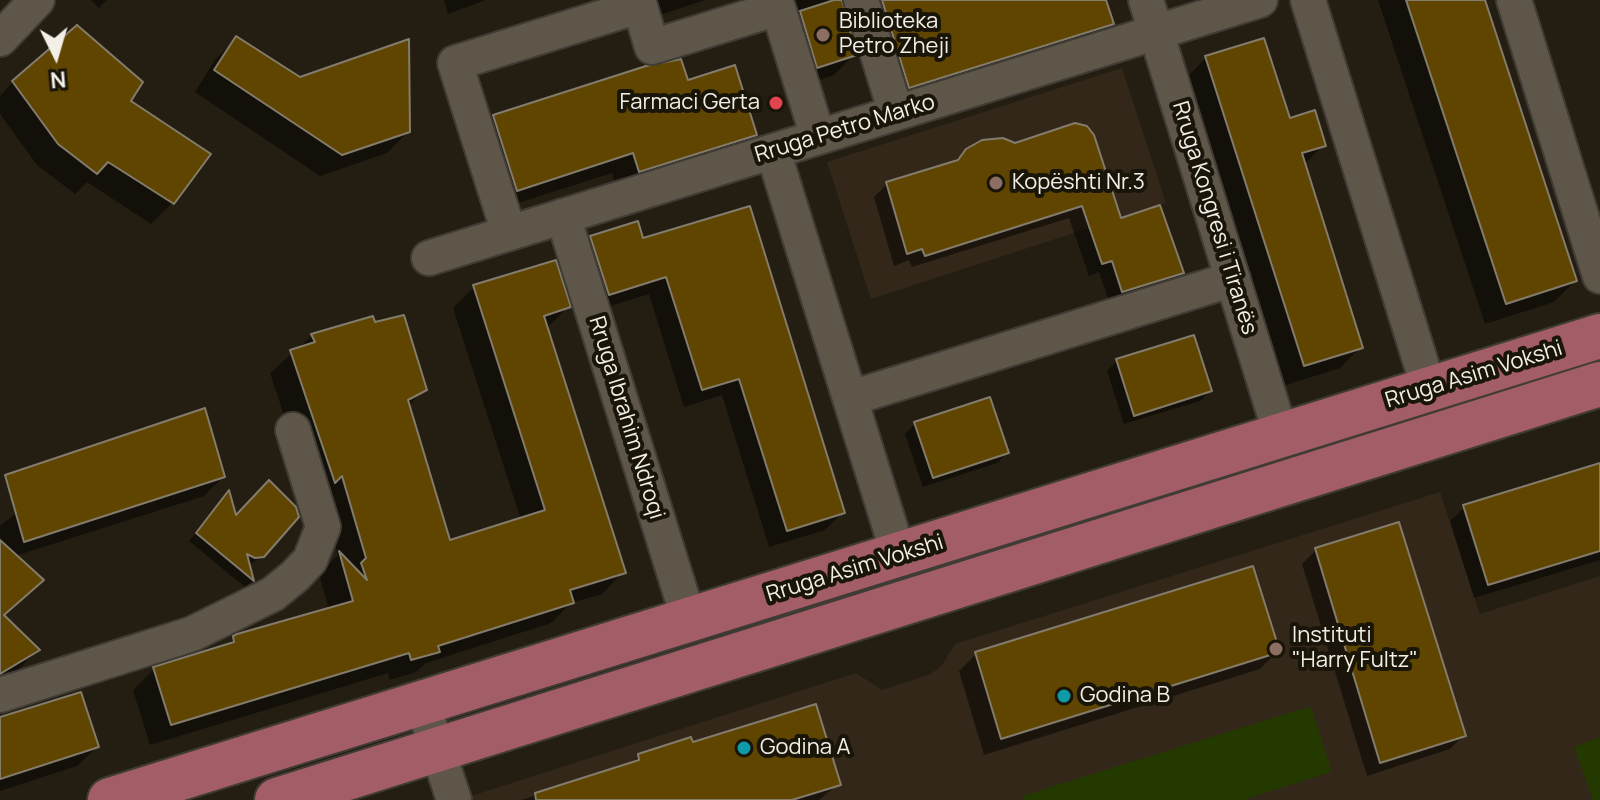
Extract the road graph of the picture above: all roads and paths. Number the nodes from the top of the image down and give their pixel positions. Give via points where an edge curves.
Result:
1 (37, 0) edge
2 (861, 0) edge
3 (1260, 0) edge
4 (1308, 0) edge
5 (1514, 0) edge
6 (639, 3) edge
7 (1151, 16) edge
8 (0, 39) edge
9 (896, 113) junction
10 (818, 137) junction
11 (773, 151) junction
12 (563, 216) junction
13 (509, 233) junction
14 (429, 258) dead end
15 (1600, 276) edge
16 (1233, 279) junction
17 (1600, 336) edge
18 (1600, 384) edge
19 (1429, 389) junction
20 (851, 398) junction
21 (293, 430) dead end
22 (1281, 435) junction
23 (899, 556) junction
24 (689, 620) junction
25 (0, 695) edge
26 (423, 705) junction
27 (437, 750) junction
28 (110, 800) edge
29 (277, 800) edge
30 (454, 800) edge

1 - 8 street
2 - 9 street
3 - 7 street, Rruga Petro Marko
4 - 19 street
5 - 15 street
6 - 10 street via 652,47 778,8
6 - 13 street via 455,63
7 - 9 street, Rruga Petro Marko
7 - 16 street, Rruga Kongresi i Tiranës
9 - 10 street, Rruga Petro Marko
10 - 11 street, Rruga Petro Marko
11 - 12 street, Rruga Petro Marko
11 - 20 street
12 - 13 street, Rruga Petro Marko
12 - 24 street, Rruga Ibrahim Ndroqi
13 - 14 street, Rruga Petro Marko
16 - 20 street
16 - 22 street, Rruga Kongresi i Tiranës
17 - 19 main road, Rruga Asim Vokshi
18 - 27 main road, Rruga Asim Vokshi
19 - 22 main road, Rruga Asim Vokshi
20 - 23 street
21 - 25 street via 323,527 310,560 295,576 250,607 192,634
22 - 23 main road, Rruga Asim Vokshi
23 - 24 main road, Rruga Asim Vokshi
24 - 26 main road, Rruga Asim Vokshi
26 - 27 street
26 - 28 main road, Rruga Asim Vokshi
27 - 29 main road, Rruga Asim Vokshi
27 - 30 street

